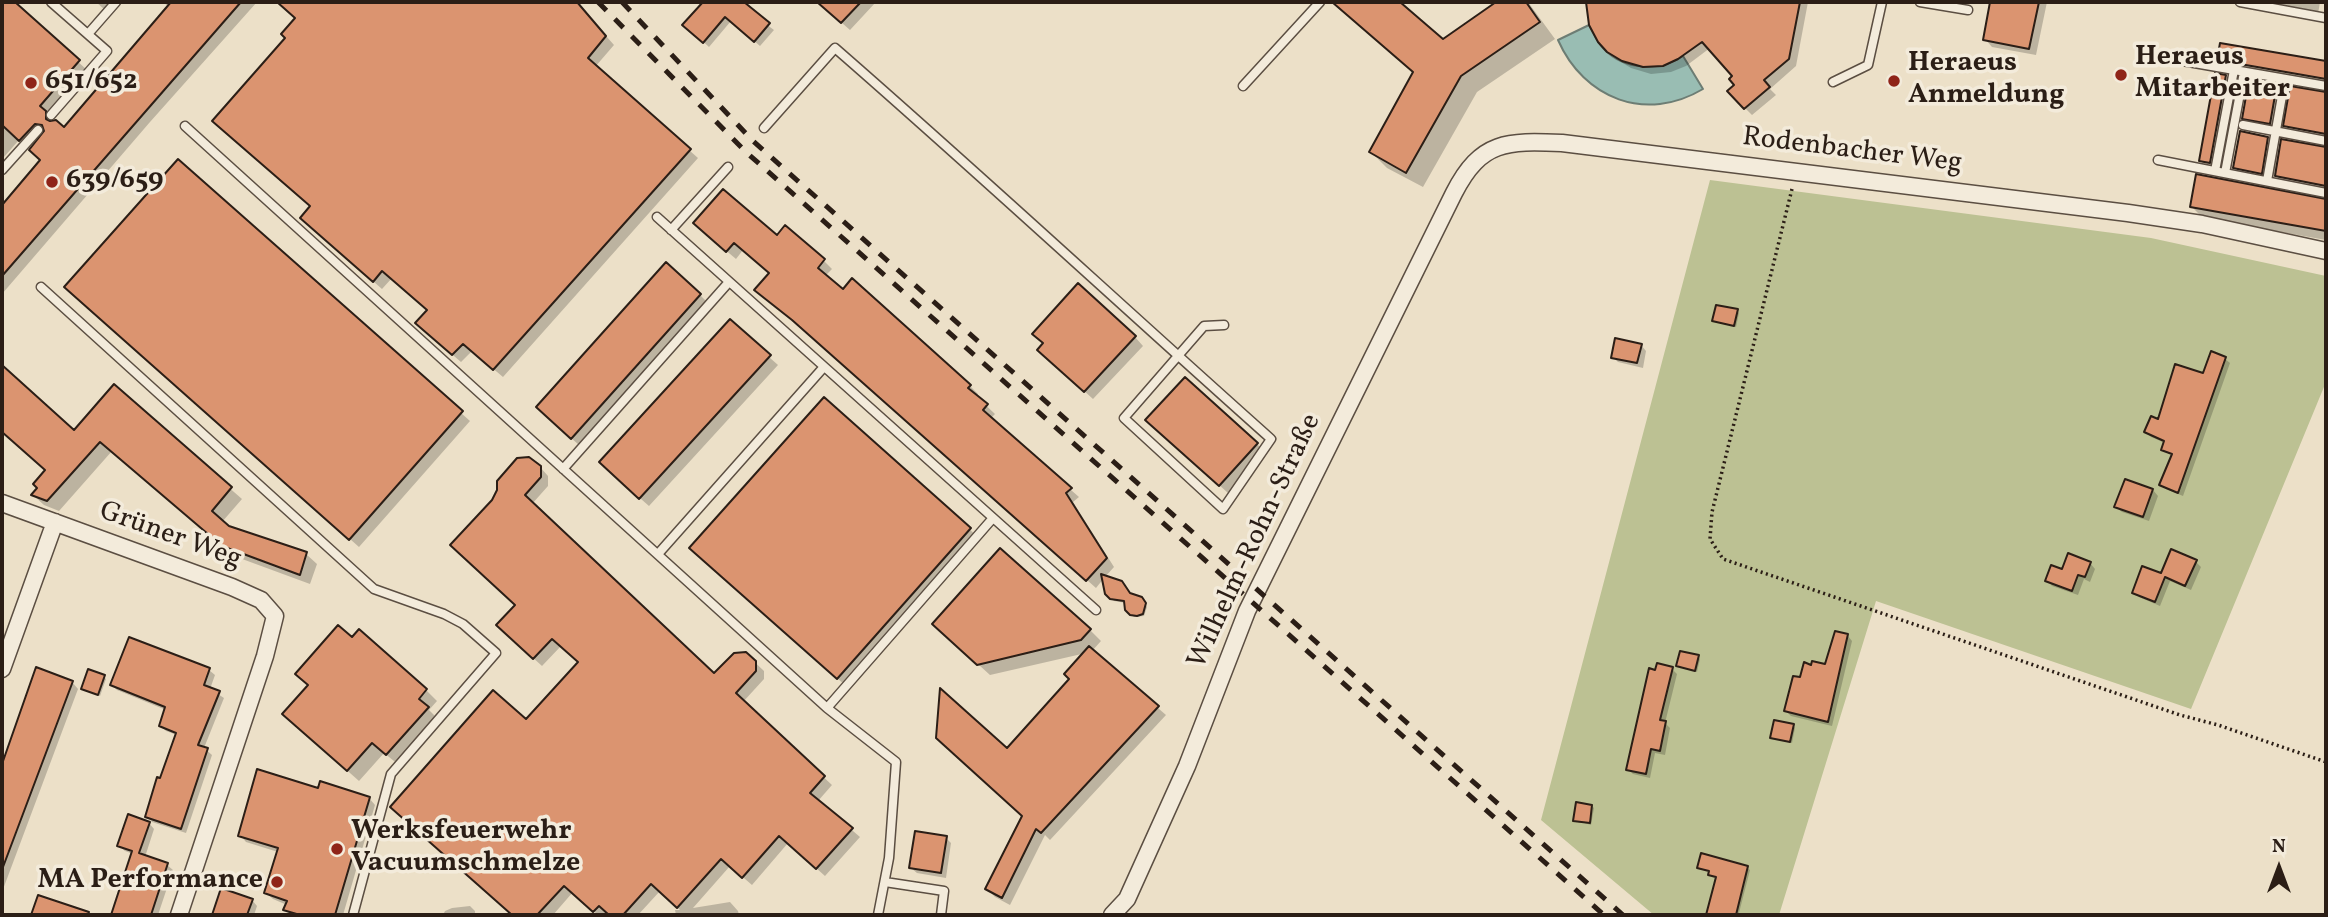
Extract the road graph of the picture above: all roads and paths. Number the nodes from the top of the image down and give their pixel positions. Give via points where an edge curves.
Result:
1 (51, 2) edge
2 (116, 2) edge
3 (1320, 2) edge
4 (1882, 2) edge
5 (1920, 2) edge
6 (2240, 2) edge
7 (1968, 10) dead end
8 (2326, 18) edge
9 (88, 34) junction
10 (2176, 60) dead end
11 (2234, 70) junction
12 (2244, 72) junction
13 (2285, 79) junction
14 (1833, 82) dead end
15 (1243, 86) dead end
16 (2326, 86) edge
17 (51, 115) dead end
18 (2243, 125) dead end
19 (185, 126) dead end
20 (764, 128) dead end
21 (38, 130) dead end
22 (2275, 131) junction
23 (2326, 141) edge
24 (2158, 160) dead end
25 (3, 166) edge
26 (728, 167) dead end
27 (1797, 171) junction
28 (2215, 171) junction
29 (2225, 173) junction
30 (2267, 181) junction
31 (2326, 193) edge
32 (657, 217) dead end
33 (671, 230) junction
34 (1424, 250) joint
35 (2326, 251) edge
36 (729, 282) junction
37 (41, 287) dead end
38 (1224, 325) dead end
39 (1178, 356) junction
40 (823, 368) junction
41 (563, 469) junction
42 (2, 503) edge
43 (993, 518) junction
44 (55, 522) junction
45 (658, 554) junction
46 (1096, 610) dead end
47 (2, 670) edge
48 (827, 708) junction
49 (2326, 762) edge
50 (885, 881) junction
51 (1127, 907) edge
52 (179, 915) edge
53 (353, 915) edge
54 (878, 915) edge
55 (941, 915) edge
56 (1112, 915) edge

1 - 9 lane
2 - 9 lane
3 - 15 lane
4 - 14 lane via 1868,65
5 - 7 lane
6 - 8 lane
9 - 17 lane via 107,51
10 - 11 lane
11 - 12 lane
11 - 28 lane
12 - 13 lane
12 - 29 lane
13 - 16 lane
13 - 22 lane
18 - 22 lane
19 - 41 lane
20 - 39 lane via 835,48
21 - 25 lane
22 - 23 lane
22 - 30 lane
24 - 28 lane
26 - 33 lane
27 - 34 street, Rodenbacher Weg via 1562,143 1505,145 1472,162
27 - 35 street, Rodenbacher Weg via 2152,217
27 - 49 path via 1713,512 1710,539 1723,559
28 - 29 lane
29 - 30 lane
30 - 31 lane
32 - 33 lane
33 - 36 lane
34 - 51 street, Wilhelm-Rohn-Straße via 1247,611
36 - 40 lane
36 - 41 lane
37 - 53 lane via 374,589 444,614 496,653 391,774
38 - 39 lane via 1204,326
39 - 39 lane via 1124,418 1223,509 1271,439
40 - 43 lane
40 - 45 lane
41 - 45 lane
42 - 44 street, Grüner Weg
43 - 46 lane
43 - 48 lane
44 - 47 street
44 - 52 street, Grüner Weg via 232,587 261,600 275,616
45 - 48 lane
48 - 50 lane via 896,762
50 - 54 lane
50 - 55 lane via 944,891
51 - 56 street, Wilhelm-Rohn-Straße

